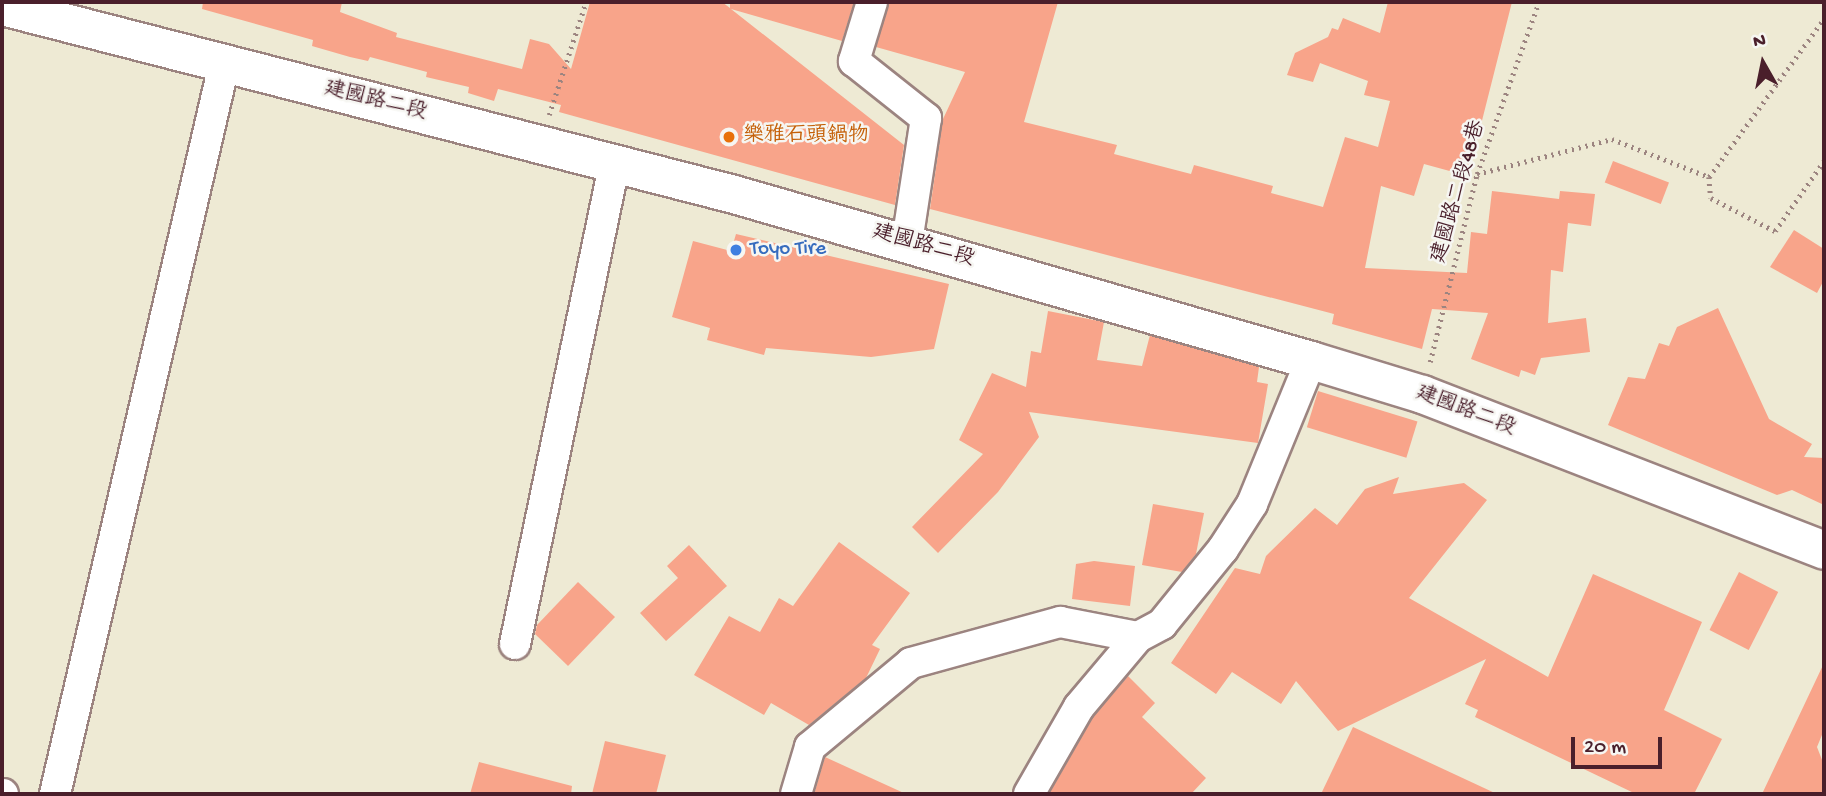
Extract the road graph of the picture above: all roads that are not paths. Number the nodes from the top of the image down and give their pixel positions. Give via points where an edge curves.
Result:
1 (872, 2) edge
2 (2, 6) edge
3 (225, 65) junction
4 (615, 163) junction
5 (907, 243) junction
6 (1311, 360) junction
7 (1824, 550) edge
8 (1138, 637) junction
9 (515, 644) dead end
10 (55, 794) edge
11 (796, 794) edge
12 (1029, 794) edge

1 - 5 street via 854,61 926,118
2 - 3 street, 建國路二段
3 - 4 street, 建國路二段
3 - 10 street
4 - 5 street, 建國路二段
4 - 9 street
5 - 6 street, 建國路二段
6 - 7 street, 建國路二段 via 1422,394
6 - 8 street via 1252,504 1162,624
8 - 11 street via 1060,622 911,663 810,747
8 - 12 street via 1079,707

